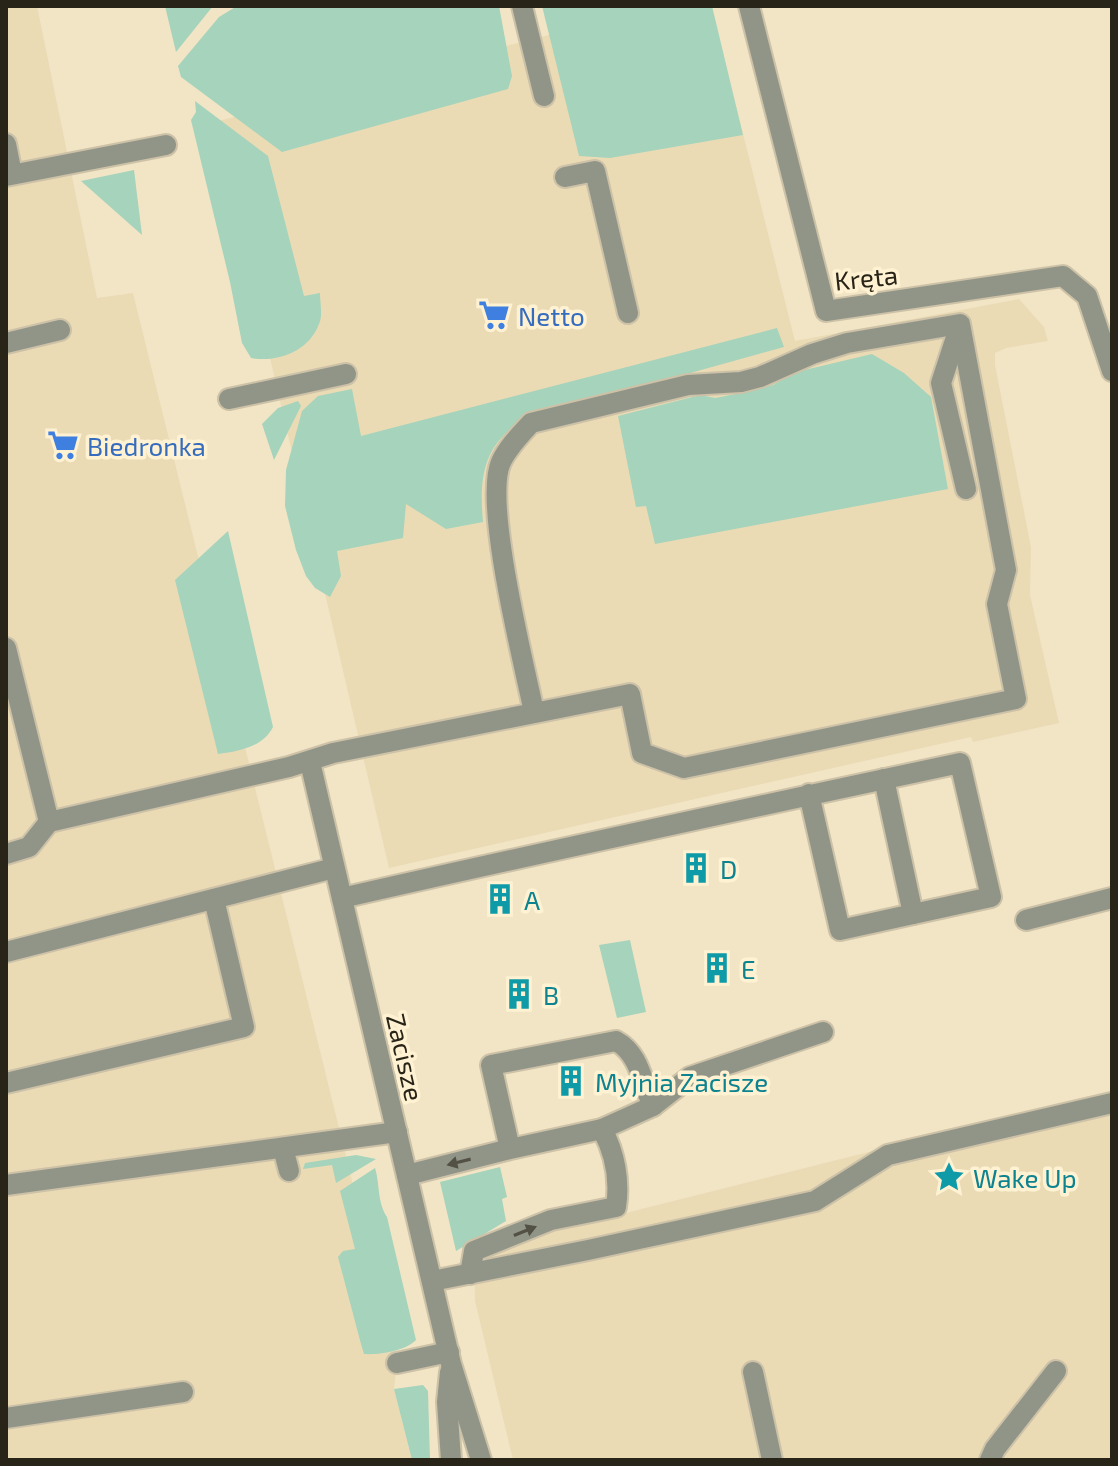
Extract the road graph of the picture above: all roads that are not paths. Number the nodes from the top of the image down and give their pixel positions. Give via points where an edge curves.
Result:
1 (522, 6) edge
2 (749, 6) edge
3 (544, 96) dead end
4 (6, 144) edge
5 (166, 145) dead end
6 (9, 175) edge
7 (565, 177) dead end
8 (628, 313) dead end
9 (960, 324) junction
10 (60, 330) dead end
11 (6, 343) edge
12 (1112, 371) edge
13 (346, 374) dead end
14 (229, 399) dead end
15 (966, 489) dead end
16 (6, 648) edge
17 (534, 712) junction
18 (310, 762) junction
19 (884, 779) junction
20 (809, 794) junction
21 (49, 822) junction
22 (6, 854) edge
23 (334, 868) junction
24 (342, 898) junction
25 (1112, 898) edge
26 (214, 899) junction
27 (913, 914) junction
28 (1026, 920) dead end
29 (6, 952) edge
30 (823, 1032) dead end
31 (6, 1083) edge
32 (1112, 1103) edge
33 (653, 1106) junction
34 (602, 1129) junction
35 (397, 1132) junction
36 (283, 1148) junction
37 (510, 1149) junction
38 (289, 1171) dead end
39 (407, 1175) junction
40 (6, 1185) edge
41 (470, 1274) junction
42 (432, 1281) junction
43 (450, 1358) junction
44 (397, 1363) dead end
45 (1056, 1371) dead end
46 (753, 1372) dead end
47 (183, 1392) dead end
48 (6, 1418) edge
49 (451, 1460) edge
50 (481, 1460) edge
51 (772, 1460) edge
52 (990, 1460) edge

1 - 3 street
2 - 12 street, Kręta via 826,311 1063,276 1087,296
4 - 6 street
5 - 6 street
7 - 8 street via 595,171
9 - 15 street via 941,383
9 - 17 street via 847,343 741,382 688,385 531,423 500,463 496,497
9 - 17 street via 1006,570 997,604 1016,699 684,768 642,753 630,694
10 - 11 street
13 - 14 street
16 - 21 street
17 - 18 street
18 - 21 street
18 - 23 street, Zacisze
19 - 20 street
19 - 27 street
19 - 27 street via 960,763 991,897
20 - 24 street
20 - 27 street via 840,930
21 - 22 street via 29,847
23 - 24 street, Zacisze
23 - 26 street
24 - 35 street, Zacisze
25 - 28 street
26 - 29 street
26 - 31 street via 244,1027
30 - 33 street via 690,1077
32 - 41 street via 888,1155 815,1201
33 - 34 street
33 - 37 street via 638,1065 627,1047 616,1041 491,1065
34 - 37 street
41 -> 34 street via 474,1251 551,1220 616,1207 619,1187
35 - 36 street
35 - 39 street, Zacisze
36 - 38 street
36 - 40 street
37 -> 39 street
39 - 42 street, Zacisze
41 - 42 street
42 - 43 street, Zacisze
43 - 44 street
43 - 49 street, Zacisze
43 - 50 street, Zacisze
45 - 52 street
46 - 51 street
47 - 48 street

